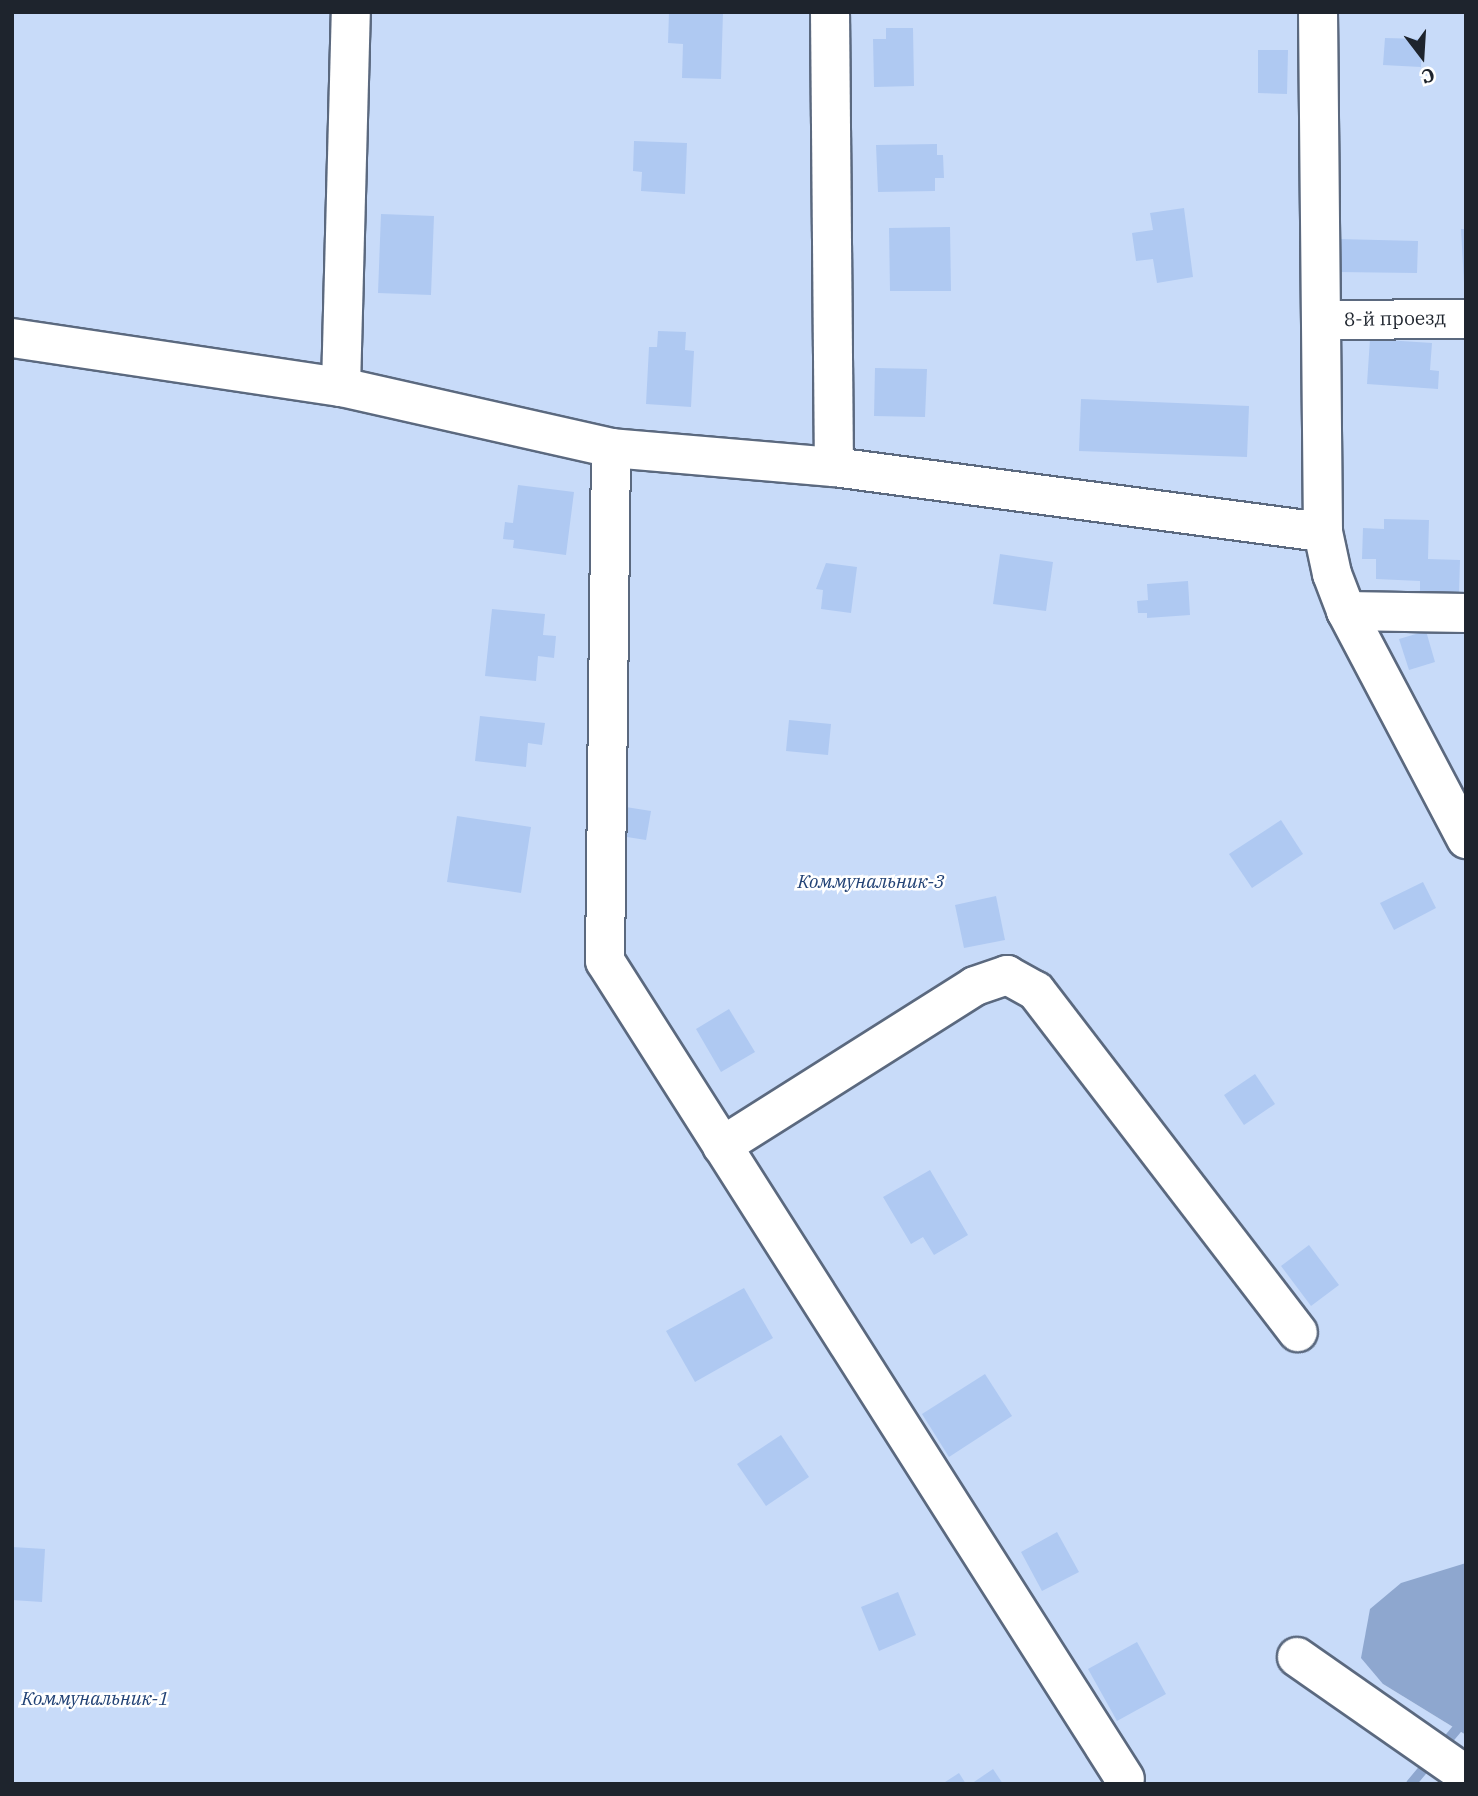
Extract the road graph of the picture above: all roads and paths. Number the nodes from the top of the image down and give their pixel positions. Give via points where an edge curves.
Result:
1 (351, 12) edge
2 (830, 12) edge
3 (1318, 12) edge
4 (1466, 319) edge
5 (1324, 320) junction
6 (12, 338) edge
7 (341, 387) junction
8 (611, 448) junction
9 (834, 467) junction
10 (1323, 532) junction
11 (1346, 611) junction
12 (1466, 613) edge
13 (1466, 839) edge
14 (722, 1146) junction
15 (1298, 1332) dead end
16 (1297, 1657) dead end
17 (1466, 1775) edge
18 (1125, 1779) dead end

1 - 7 street
2 - 9 street
3 - 5 street
4 - 5 street, 8-й проезд
5 - 10 street
6 - 7 street
7 - 8 street
8 - 9 street
8 - 14 street via 605,961
9 - 10 street
10 - 11 street
11 - 12 street
11 - 13 street
14 - 15 street via 975,986 1007,975 1036,991
14 - 18 street
16 - 17 street

